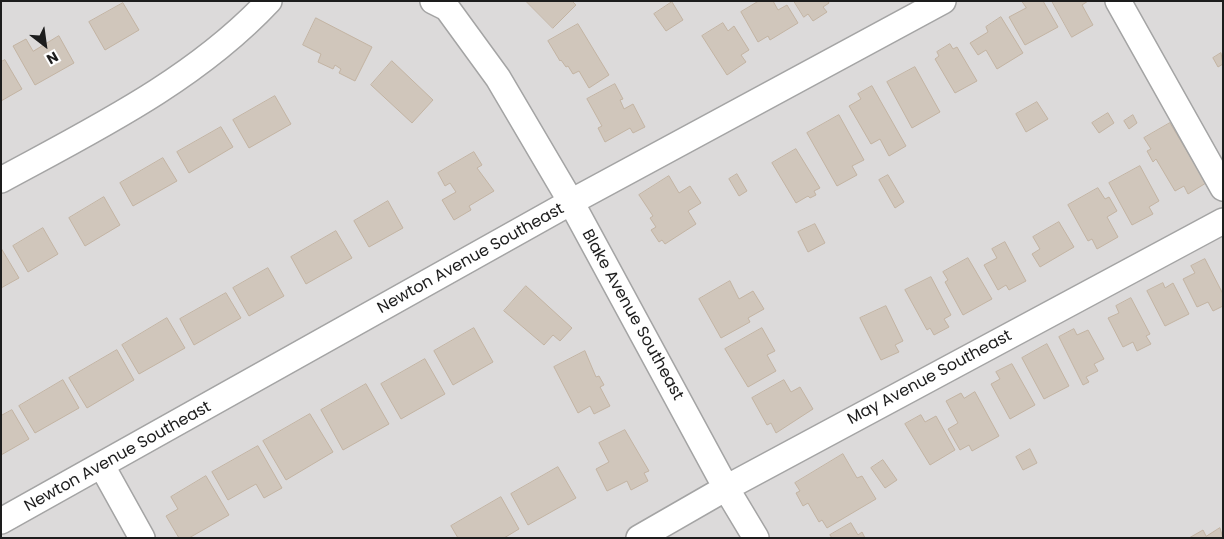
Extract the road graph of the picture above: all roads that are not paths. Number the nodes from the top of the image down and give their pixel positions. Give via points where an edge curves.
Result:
1 (268, 1) edge
2 (943, 1) edge
3 (1118, 1) edge
4 (445, 3) edge
5 (1, 180) edge
6 (1223, 188) edge
7 (571, 202) junction
8 (1223, 221) edge
9 (102, 466) junction
10 (726, 488) junction
11 (1, 521) edge
12 (142, 538) edge
13 (639, 538) edge
14 (756, 538) edge

1 - 5 street via 247,24 187,73
2 - 7 street, Newton Avenue Southeast
3 - 6 street
4 - 7 street, Blake Avenue Southeast via 498,78
7 - 9 street, Newton Avenue Southeast
7 - 10 street, Blake Avenue Southeast
8 - 10 street, May Avenue Southeast
9 - 11 street, Newton Avenue Southeast
9 - 12 street
10 - 13 street, May Avenue Southeast
10 - 14 street, Blake Avenue Southeast

